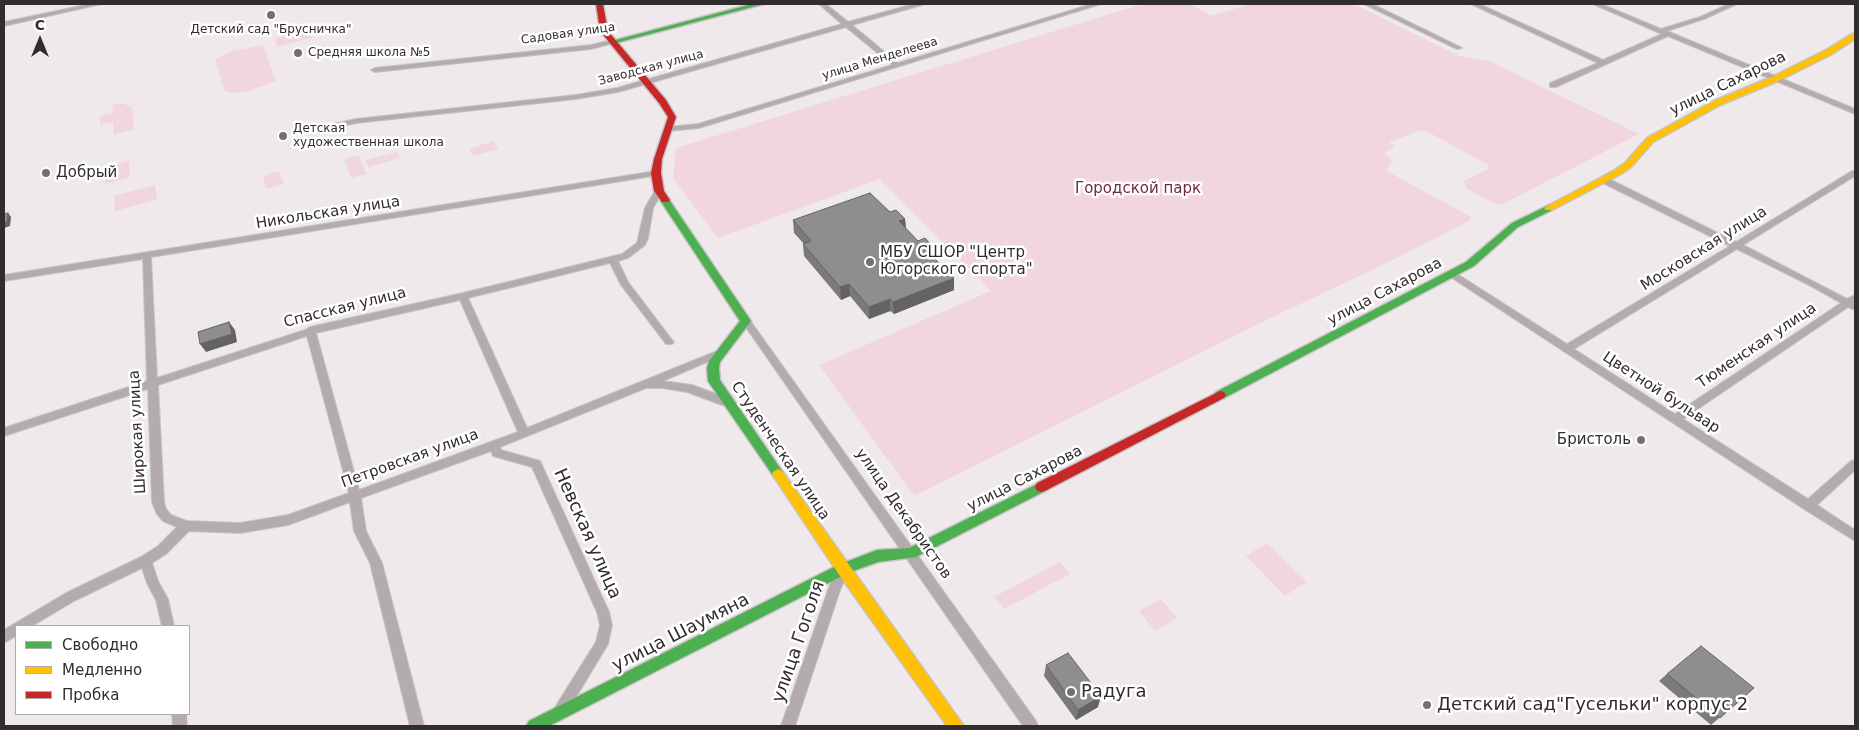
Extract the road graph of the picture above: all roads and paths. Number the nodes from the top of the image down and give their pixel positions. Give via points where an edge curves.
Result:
1 (98, 4) edge
2 (600, 4) edge
3 (760, 4) edge
4 (822, 4) edge
5 (920, 4) edge
6 (1092, 4) edge
7 (1367, 4) edge
8 (1474, 4) edge
9 (1596, 4) edge
10 (1734, 4) edge
11 (4, 24) edge
12 (847, 24) junction
13 (1664, 33) junction
14 (1855, 36) edge
15 (612, 42) junction
16 (1459, 48) dead end
17 (1604, 63) junction
18 (896, 65) junction
19 (375, 70) dead end
20 (1775, 79) junction
21 (646, 82) junction
22 (1553, 85) dead end
23 (1855, 112) edge
24 (322, 129) dead end
25 (668, 129) junction
26 (656, 173) junction
27 (1855, 173) edge
28 (1604, 180) junction
29 (659, 191) junction
30 (1735, 246) junction
31 (147, 257) junction
32 (613, 260) junction
33 (1451, 274) junction
34 (4, 278) edge
35 (463, 296) junction
36 (1853, 303) edge
37 (746, 321) junction
38 (310, 330) junction
39 (669, 342) dead end
40 (1567, 349) junction
41 (720, 353) junction
42 (151, 383) junction
43 (636, 387) junction
44 (729, 403) junction
45 (1674, 419) junction
46 (4, 432) edge
47 (524, 434) junction
48 (494, 446) junction
49 (1855, 464) edge
50 (355, 496) junction
51 (1808, 506) junction
52 (186, 526) junction
53 (1855, 536) edge
54 (911, 554) junction
55 (145, 561) junction
56 (843, 569) junction
57 (23, 625) edge
58 (168, 625) edge
59 (15, 630) edge
60 (4, 637) edge
61 (557, 714) junction
62 (417, 726) edge
63 (534, 726) edge
64 (788, 726) edge
65 (956, 726) edge
66 (1032, 726) edge

1 - 11 street
2 - 15 street via 603,29
3 - 15 street, Садовая улица
4 - 12 street
5 - 12 street, Заводская улица
6 - 18 street, улица Менделеева
7 - 16 street
8 - 17 street
9 - 13 street
10 - 13 street
12 - 18 street
12 - 21 street, Заводская улица
13 - 17 street
13 - 20 street
14 - 20 street, улица Сахарова
15 - 19 street, Садовая улица via 591,47
15 - 21 street
17 - 22 street
18 - 25 street, улица Менделеева via 699,126
20 - 23 street
20 - 28 street, улица Сахарова via 1718,104 1650,140 1628,166
21 - 24 street, Заводская улица via 592,95 356,121
21 - 25 street via 670,112 672,120
25 - 26 street
26 - 29 street
26 - 31 street, Никольская улица
27 - 30 street, Московская улица
28 - 30 street
28 - 33 street, улица Сахарова via 1515,225 1478,258
29 - 32 street, Спасская улица via 650,208 641,245 634,252
29 - 37 street
30 - 36 street
30 - 40 street, Московская улица
31 - 34 street, Никольская улица
31 - 42 street, Широкая улица
32 - 35 street, Спасская улица
32 - 39 street via 624,283
33 - 40 street, Цветной бульвар
33 - 54 street, улица Сахарова
35 - 38 street, Спасская улица
35 - 47 street
36 - 45 street, Тюменская улица
37 - 41 street, Студенческая улица
37 - 54 street, улица Декабристов
38 - 42 street, Спасская улица
38 - 50 street
40 - 45 street, Цветной бульвар
41 - 43 street, Петровская улица
41 - 44 street, Студенческая улица via 715,361 714,382
42 - 46 street, Спасская улица
42 - 52 street, Широкая улица via 160,511 167,518
43 - 44 street, Петровская улица via 675,385
43 - 47 street, Петровская улица
44 - 56 street, Студенческая улица
45 - 51 street, Цветной бульвар
47 - 48 street, Петровская улица
48 - 50 street, Петровская улица
48 - 61 street, Невская улица via 497,453 536,464 603,612 606,625 602,644
49 - 51 street
50 - 52 street, Петровская улица via 274,524 240,528
50 - 62 street via 360,531 376,562
51 - 53 street, Цветной бульвар
52 - 55 street via 162,550
54 - 56 street, улица Шаумяна via 877,556
54 - 66 street, улица Декабристов
55 - 57 street via 70,597
55 - 58 street via 162,599
56 - 61 street, улица Шаумяна
56 - 64 street, улица Гоголя
56 - 65 street, Студенческая улица
59 - 60 street
61 - 63 street, улица Шаумяна

